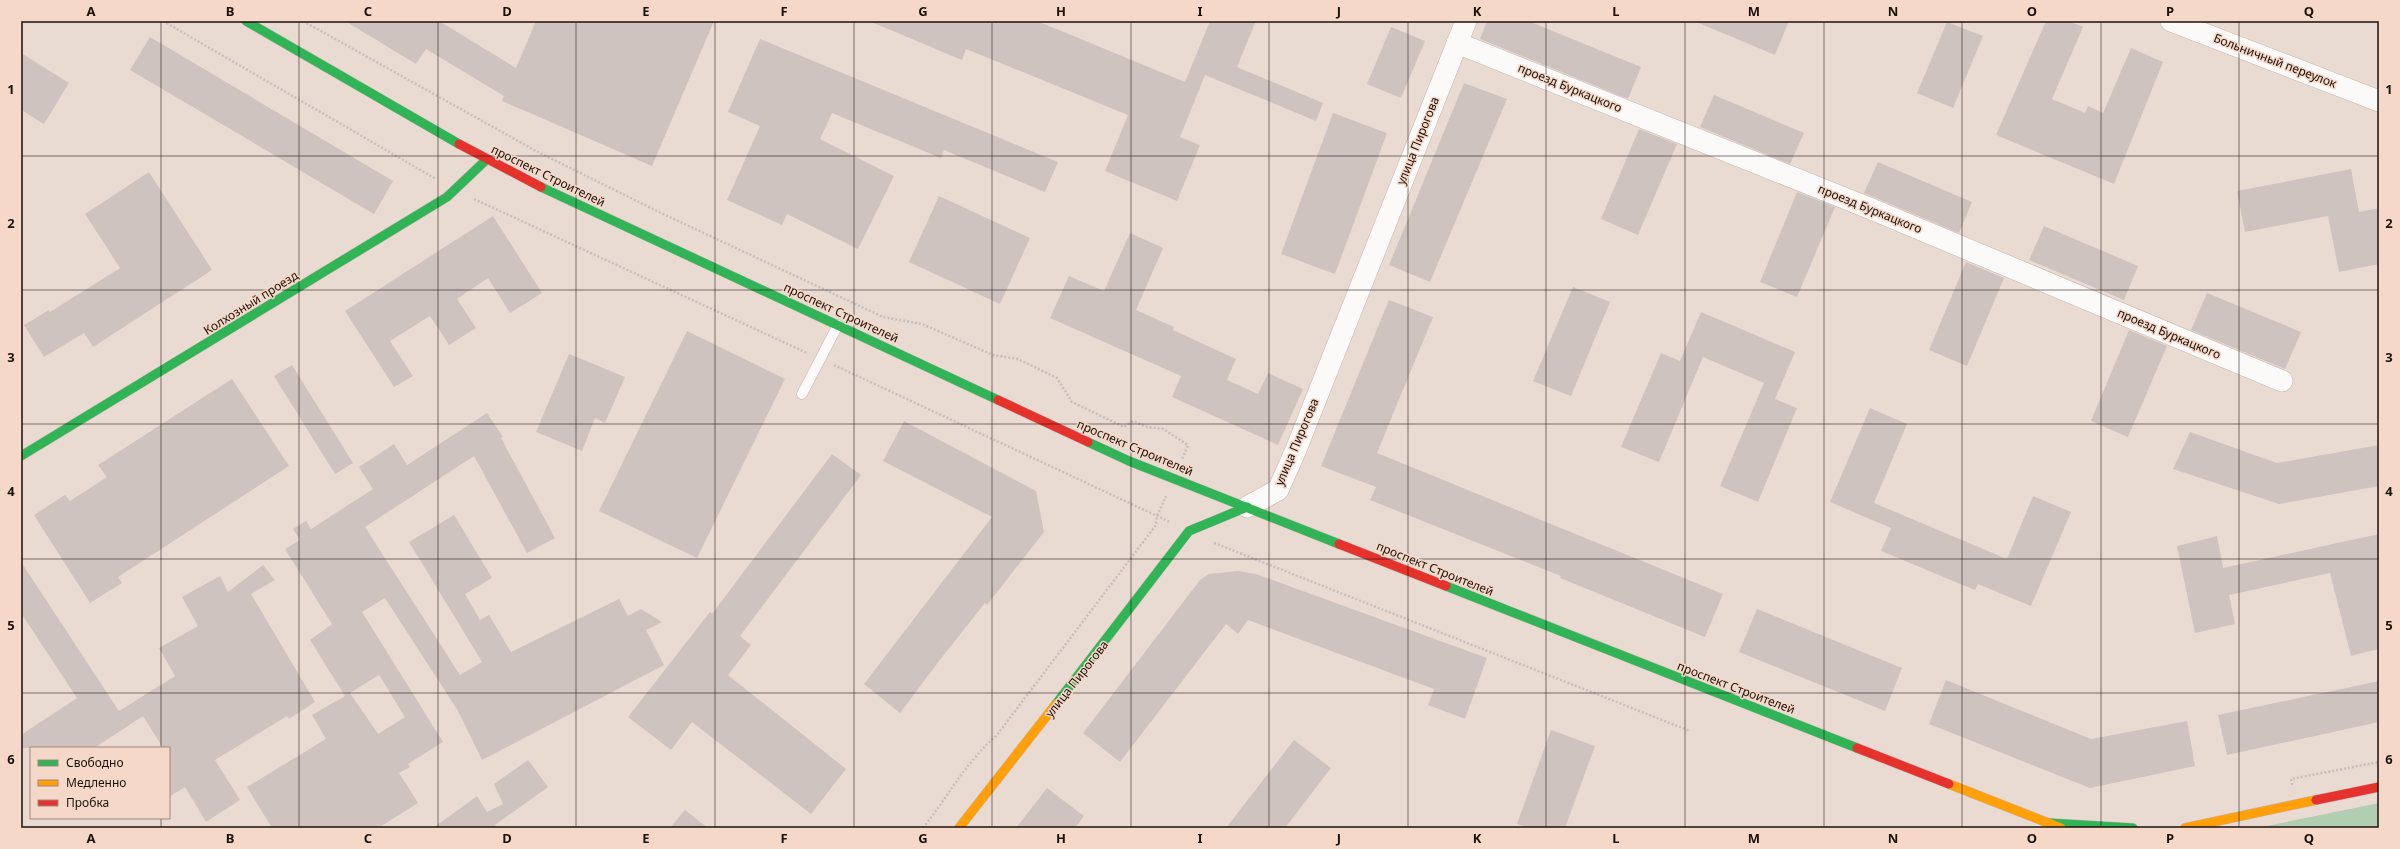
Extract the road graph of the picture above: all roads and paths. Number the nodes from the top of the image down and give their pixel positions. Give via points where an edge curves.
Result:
1 (163, 21) edge
2 (246, 21) edge
3 (303, 21) edge
4 (1466, 21) edge
5 (2171, 21) edge
6 (1457, 43) junction
7 (2379, 101) edge
8 (486, 160) junction
9 (454, 190) junction
10 (838, 325) junction
11 (819, 358) junction
12 (2282, 381) dead end
13 (802, 394) dead end
14 (21, 456) edge
15 (1175, 479) junction
16 (1247, 507) junction
17 (1156, 516) junction
18 (1189, 531) junction
19 (1690, 732) dead end
20 (2379, 787) edge
21 (2049, 822) junction
22 (923, 828) edge
23 (959, 828) edge
24 (2061, 828) edge
25 (2133, 828) edge
26 (2185, 828) edge

1 - 9 path
2 - 8 street, проспект Строителей
3 - 15 path via 491,127 659,212 883,317 922,324 993,355 1018,358 1057,378 1072,402 1124,427 1133,421 1146,427 1163,429 1188,445
4 - 6 street, улица Пирогова
5 - 7 street, Больничный переулок
6 - 12 street, проезд Буркацкого via 1869,208
6 - 16 street, улица Пирогова via 1284,477 1278,490
8 - 9 street, Колхозный проезд
8 - 10 street, проспект Строителей via 647,238
9 - 11 path
9 - 14 street, Колхозный проезд via 447,197 241,324
10 - 11 lane
10 - 15 street, проспект Строителей via 1129,461
11 - 13 lane
11 - 17 path
15 - 16 street, проспект Строителей
15 - 17 path
16 - 18 street, улица Пирогова
16 - 21 street, проспект Строителей via 1891,763
17 - 18 path
17 - 22 path via 1156,525 997,735 977,753 958,776 942,804
18 - 19 path via 1218,545
18 - 23 street, улица Пирогова via 1102,647
20 - 26 street
21 - 24 street
21 - 25 street

